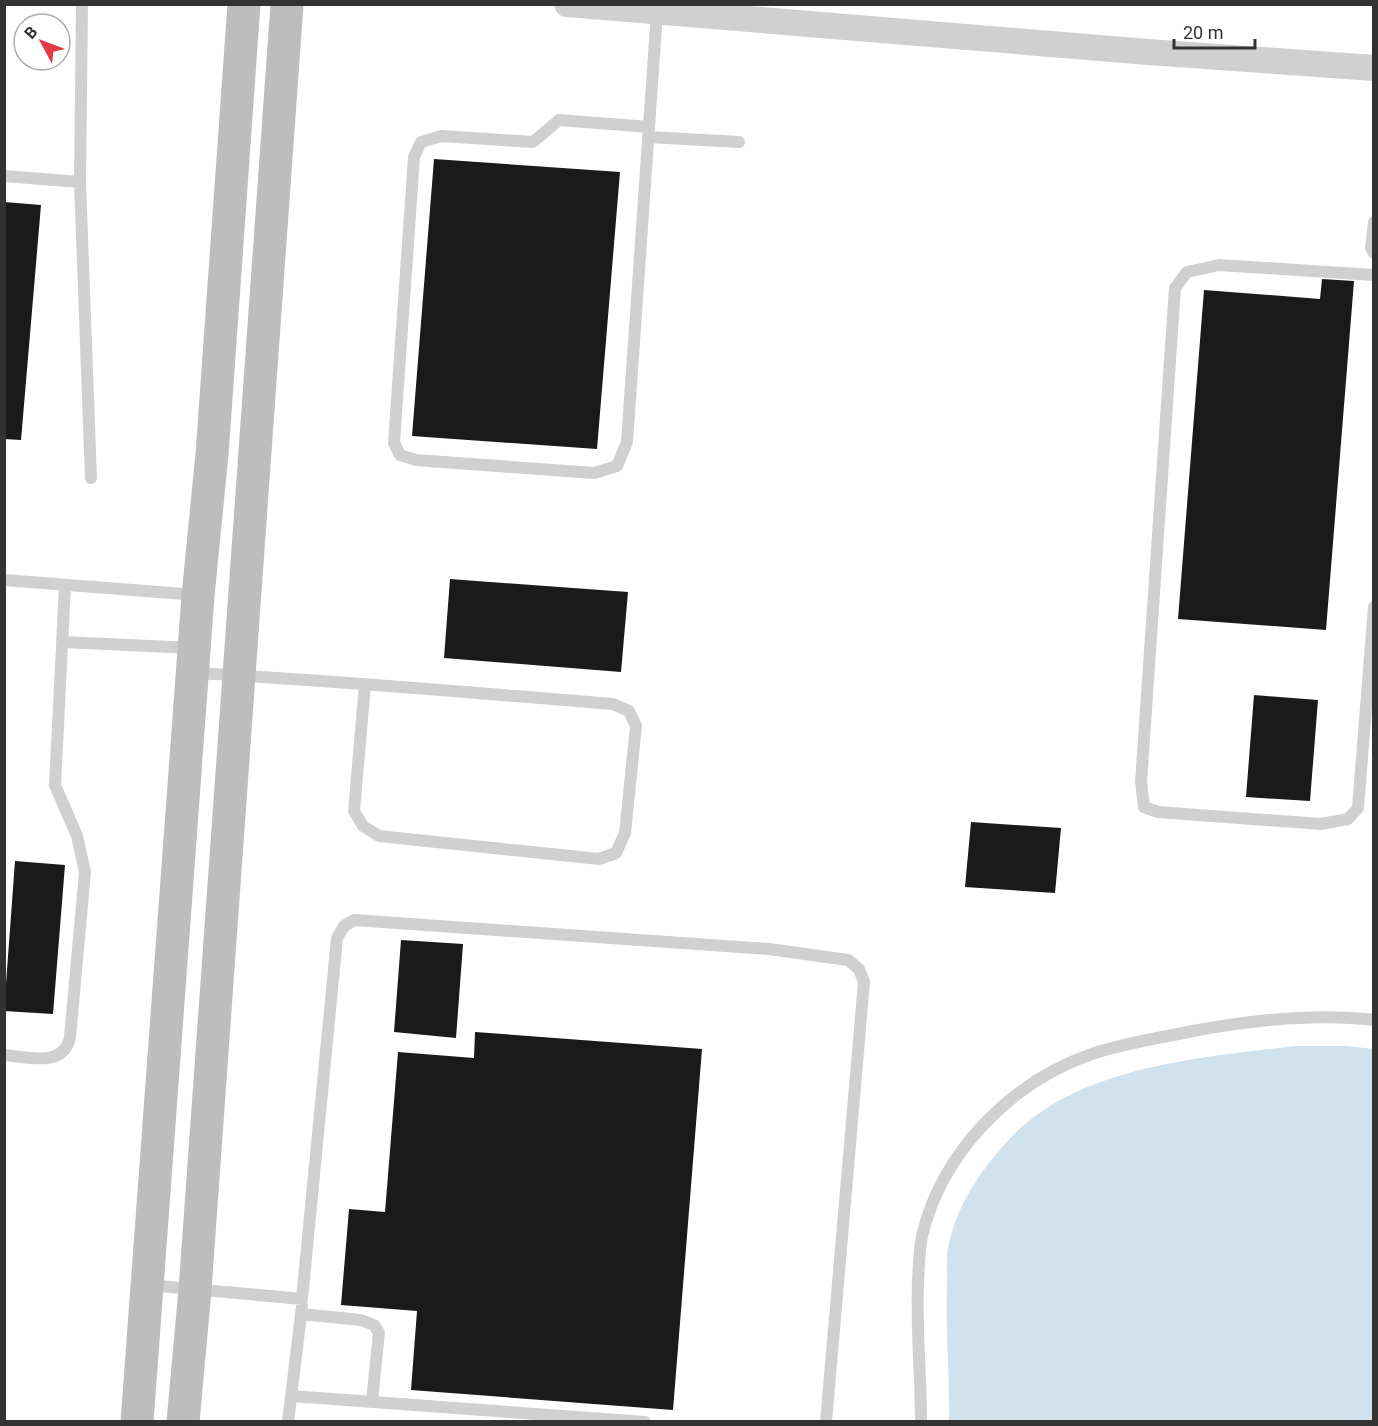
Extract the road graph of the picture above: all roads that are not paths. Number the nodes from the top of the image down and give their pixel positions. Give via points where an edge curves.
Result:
1 (82, 4) edge
2 (244, 4) edge
3 (287, 4) edge
4 (567, 4) edge
5 (657, 12) junction
6 (1374, 68) edge
7 (649, 132) junction
8 (739, 142) dead end
9 (4, 176) edge
10 (80, 182) junction
11 (1374, 222) edge
12 (1374, 253) edge
13 (1374, 275) edge
14 (212, 454) junction
15 (255, 457) junction
16 (91, 478) dead end
17 (4, 580) edge
18 (65, 586) junction
19 (198, 596) junction
20 (1374, 607) edge
21 (63, 642) junction
22 (194, 661) junction
23 (239, 675) junction
24 (365, 685) junction
25 (1374, 1020) edge
26 (4, 1056) edge
27 (147, 1285) junction
28 (195, 1290) junction
29 (302, 1299) junction
30 (301, 1314) junction
31 (291, 1396) junction
32 (372, 1401) junction
33 (137, 1422) edge
34 (183, 1422) edge
35 (288, 1422) edge
36 (645, 1422) edge
37 (826, 1422) edge
38 (921, 1422) edge

1 - 10 lane
2 - 14 street
3 - 15 street
4 - 5 street
5 - 6 street
5 - 7 lane
7 - 7 lane via 627,442 617,466 594,473 400,456 394,443 414,157 421,142 441,136 533,142 559,120
7 - 8 lane
9 - 10 lane
10 - 16 lane
11 - 12 lane
13 - 20 lane via 1219,265 1187,272 1175,288 1141,782 1144,807 1158,812 1321,824 1348,819 1358,807
14 - 15 street
14 - 19 street
15 - 23 street
17 - 18 lane
18 - 19 lane
18 - 21 lane
19 - 22 street
21 - 22 lane
21 - 26 lane via 55,785 77,836 85,872 68,1045 62,1054 50,1059
22 - 23 lane
22 - 27 street
23 - 24 lane
23 - 28 street
24 - 24 lane via 613,704 629,711 636,726 625,833 616,853 599,859 379,836 363,826 354,811
25 - 38 lane via 1293,1018 1223,1026 1114,1047 1056,1071 998,1110 943,1179 922,1234 917,1311
27 - 28 lane
27 - 33 street
28 - 29 lane
28 - 34 street
29 - 30 lane
29 - 37 lane via 337,938 344,926 354,920 769,949 848,960 859,969 864,982
30 - 31 lane
30 - 32 lane via 361,1320 374,1325 379,1333
31 - 32 lane
31 - 35 lane
32 - 36 lane

